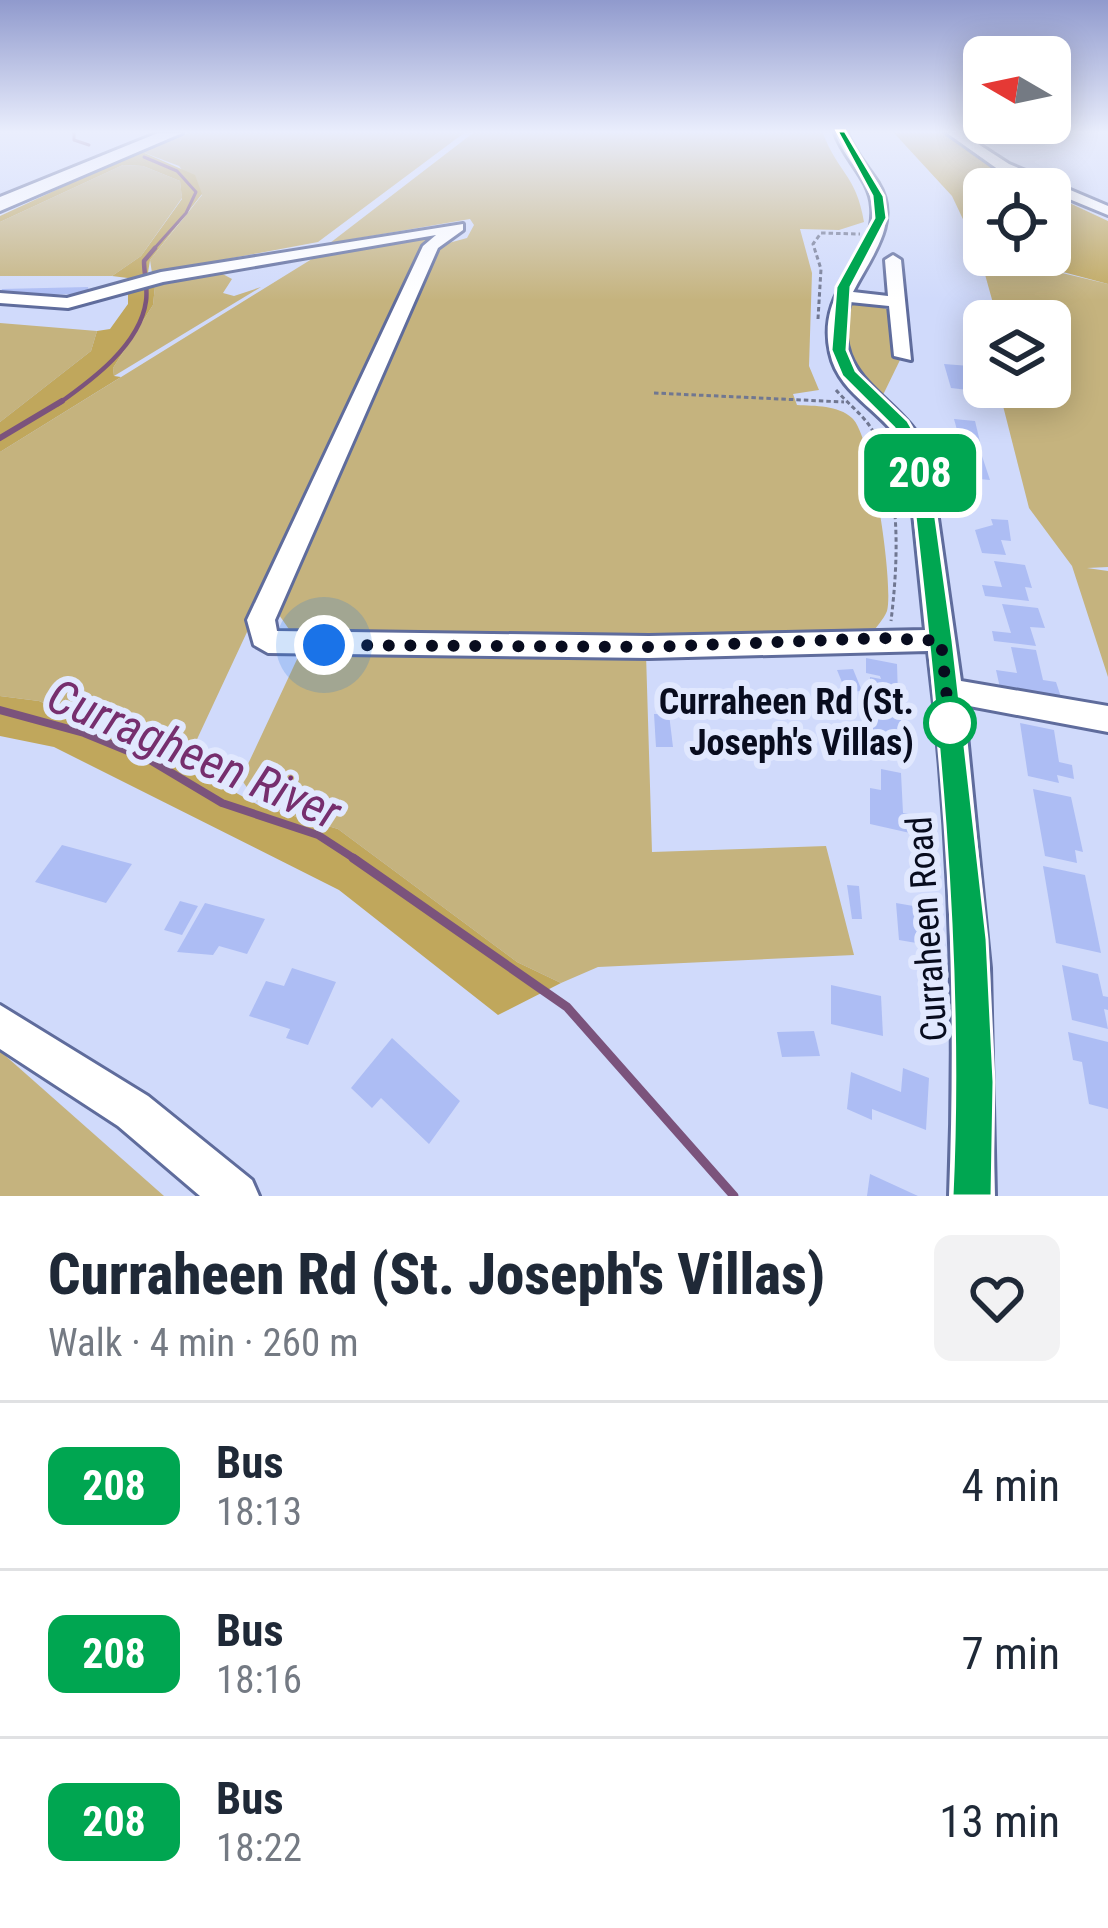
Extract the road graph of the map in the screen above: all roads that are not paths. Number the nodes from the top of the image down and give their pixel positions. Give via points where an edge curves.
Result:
1 (39, 189) edge
2 (874, 189) edge
3 (1057, 189) edge
4 (0, 205) edge
5 (1108, 211) edge
6 (893, 260) dead end
7 (841, 296) junction
8 (0, 298) edge
9 (899, 302) junction
10 (904, 356) dead end
11 (941, 641) junction
12 (946, 690) junction
13 (1108, 719) edge
14 (0, 1024) edge
15 (236, 1196) edge
16 (972, 1196) edge

1 - 4 highway
2 - 7 street, Curraheen Road via 880,218
3 - 5 street
6 - 9 street
7 - 9 street
7 - 11 street, Curraheen Road via 841,362 902,425 918,454
8 - 11 street via 68,303 160,277 458,227 430,246 261,620 264,637 278,645
9 - 10 street
11 - 12 street, Curraheen Road
12 - 13 street
12 - 16 street, Curraheen Road via 970,939
14 - 15 street via 133,1111

